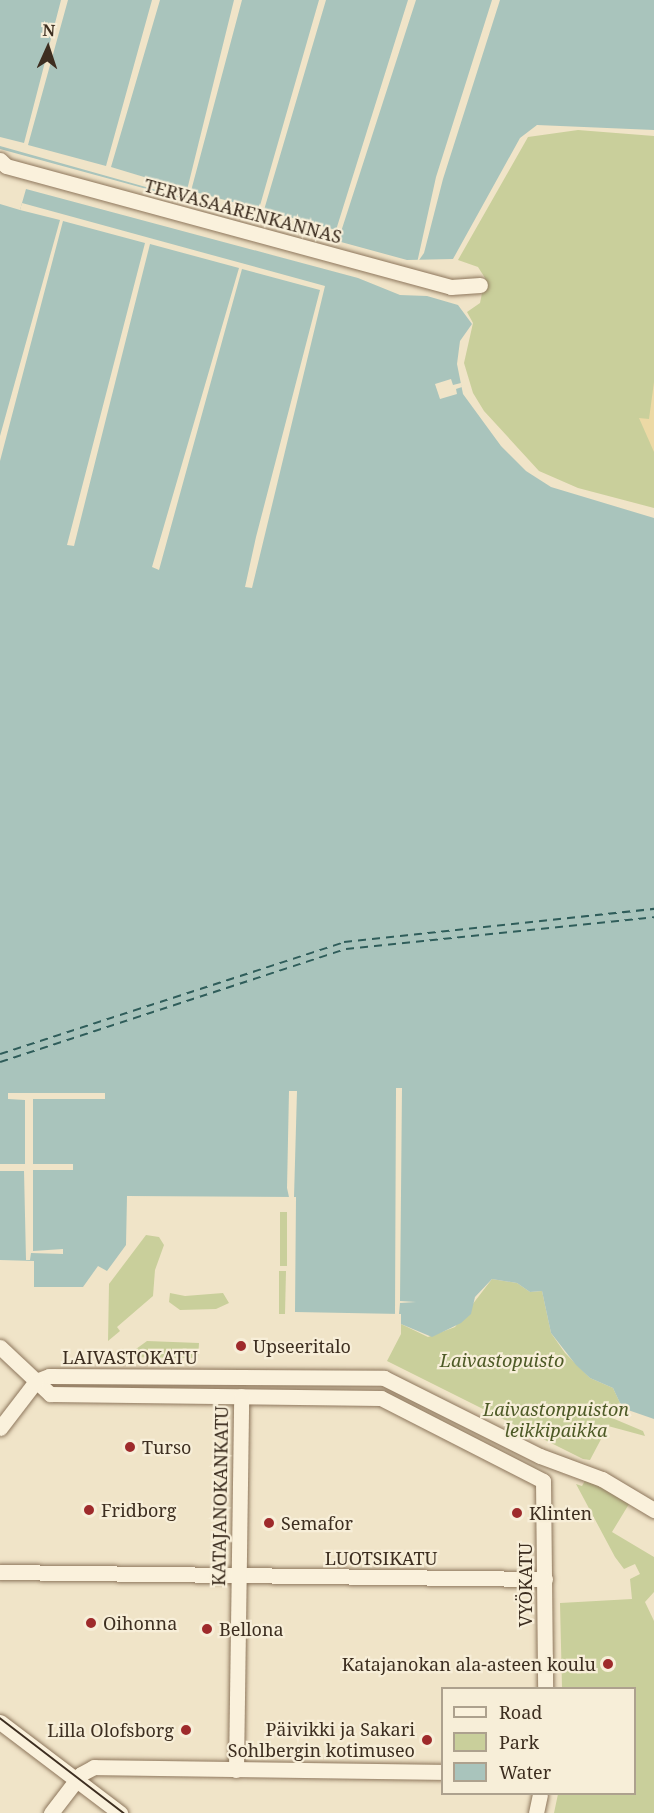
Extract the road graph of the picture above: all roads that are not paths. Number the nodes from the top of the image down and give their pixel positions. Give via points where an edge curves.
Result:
1 (0, 160) edge
2 (480, 285) dead end
3 (0, 1347) edge
4 (36, 1381) junction
5 (241, 1396) junction
6 (0, 1428) edge
7 (543, 1480) joint
8 (654, 1510) edge
9 (0, 1572) edge
10 (238, 1576) junction
11 (545, 1579) junction
12 (545, 1687) edge
13 (0, 1722) edge
14 (236, 1770) junction
15 (441, 1772) edge
16 (76, 1780) junction
17 (540, 1795) edge
18 (51, 1813) edge
19 (120, 1813) edge
20 (536, 1813) edge

1 - 2 street, TERVASAARENKANNAS via 6,166 451,287
3 - 4 street
4 - 5 street, LAIVASTOKATU via 50,1394
4 - 6 street
4 - 8 street, LAIVASTOKATU via 68,1376 384,1378 540,1456 602,1479
5 - 7 street, LAIVASTOKATU via 381,1398
5 - 10 street, KATAJANOKANKATU
7 - 11 street, VYÖKATU
9 - 10 street, LUOTSIKATU
10 - 11 street, LUOTSIKATU
10 - 14 street, KATAJANOKANKATU
11 - 12 street, VYÖKATU
13 - 16 street
14 - 15 street
14 - 16 street via 99,1767 84,1770
16 - 18 street
16 - 19 street
17 - 20 street

